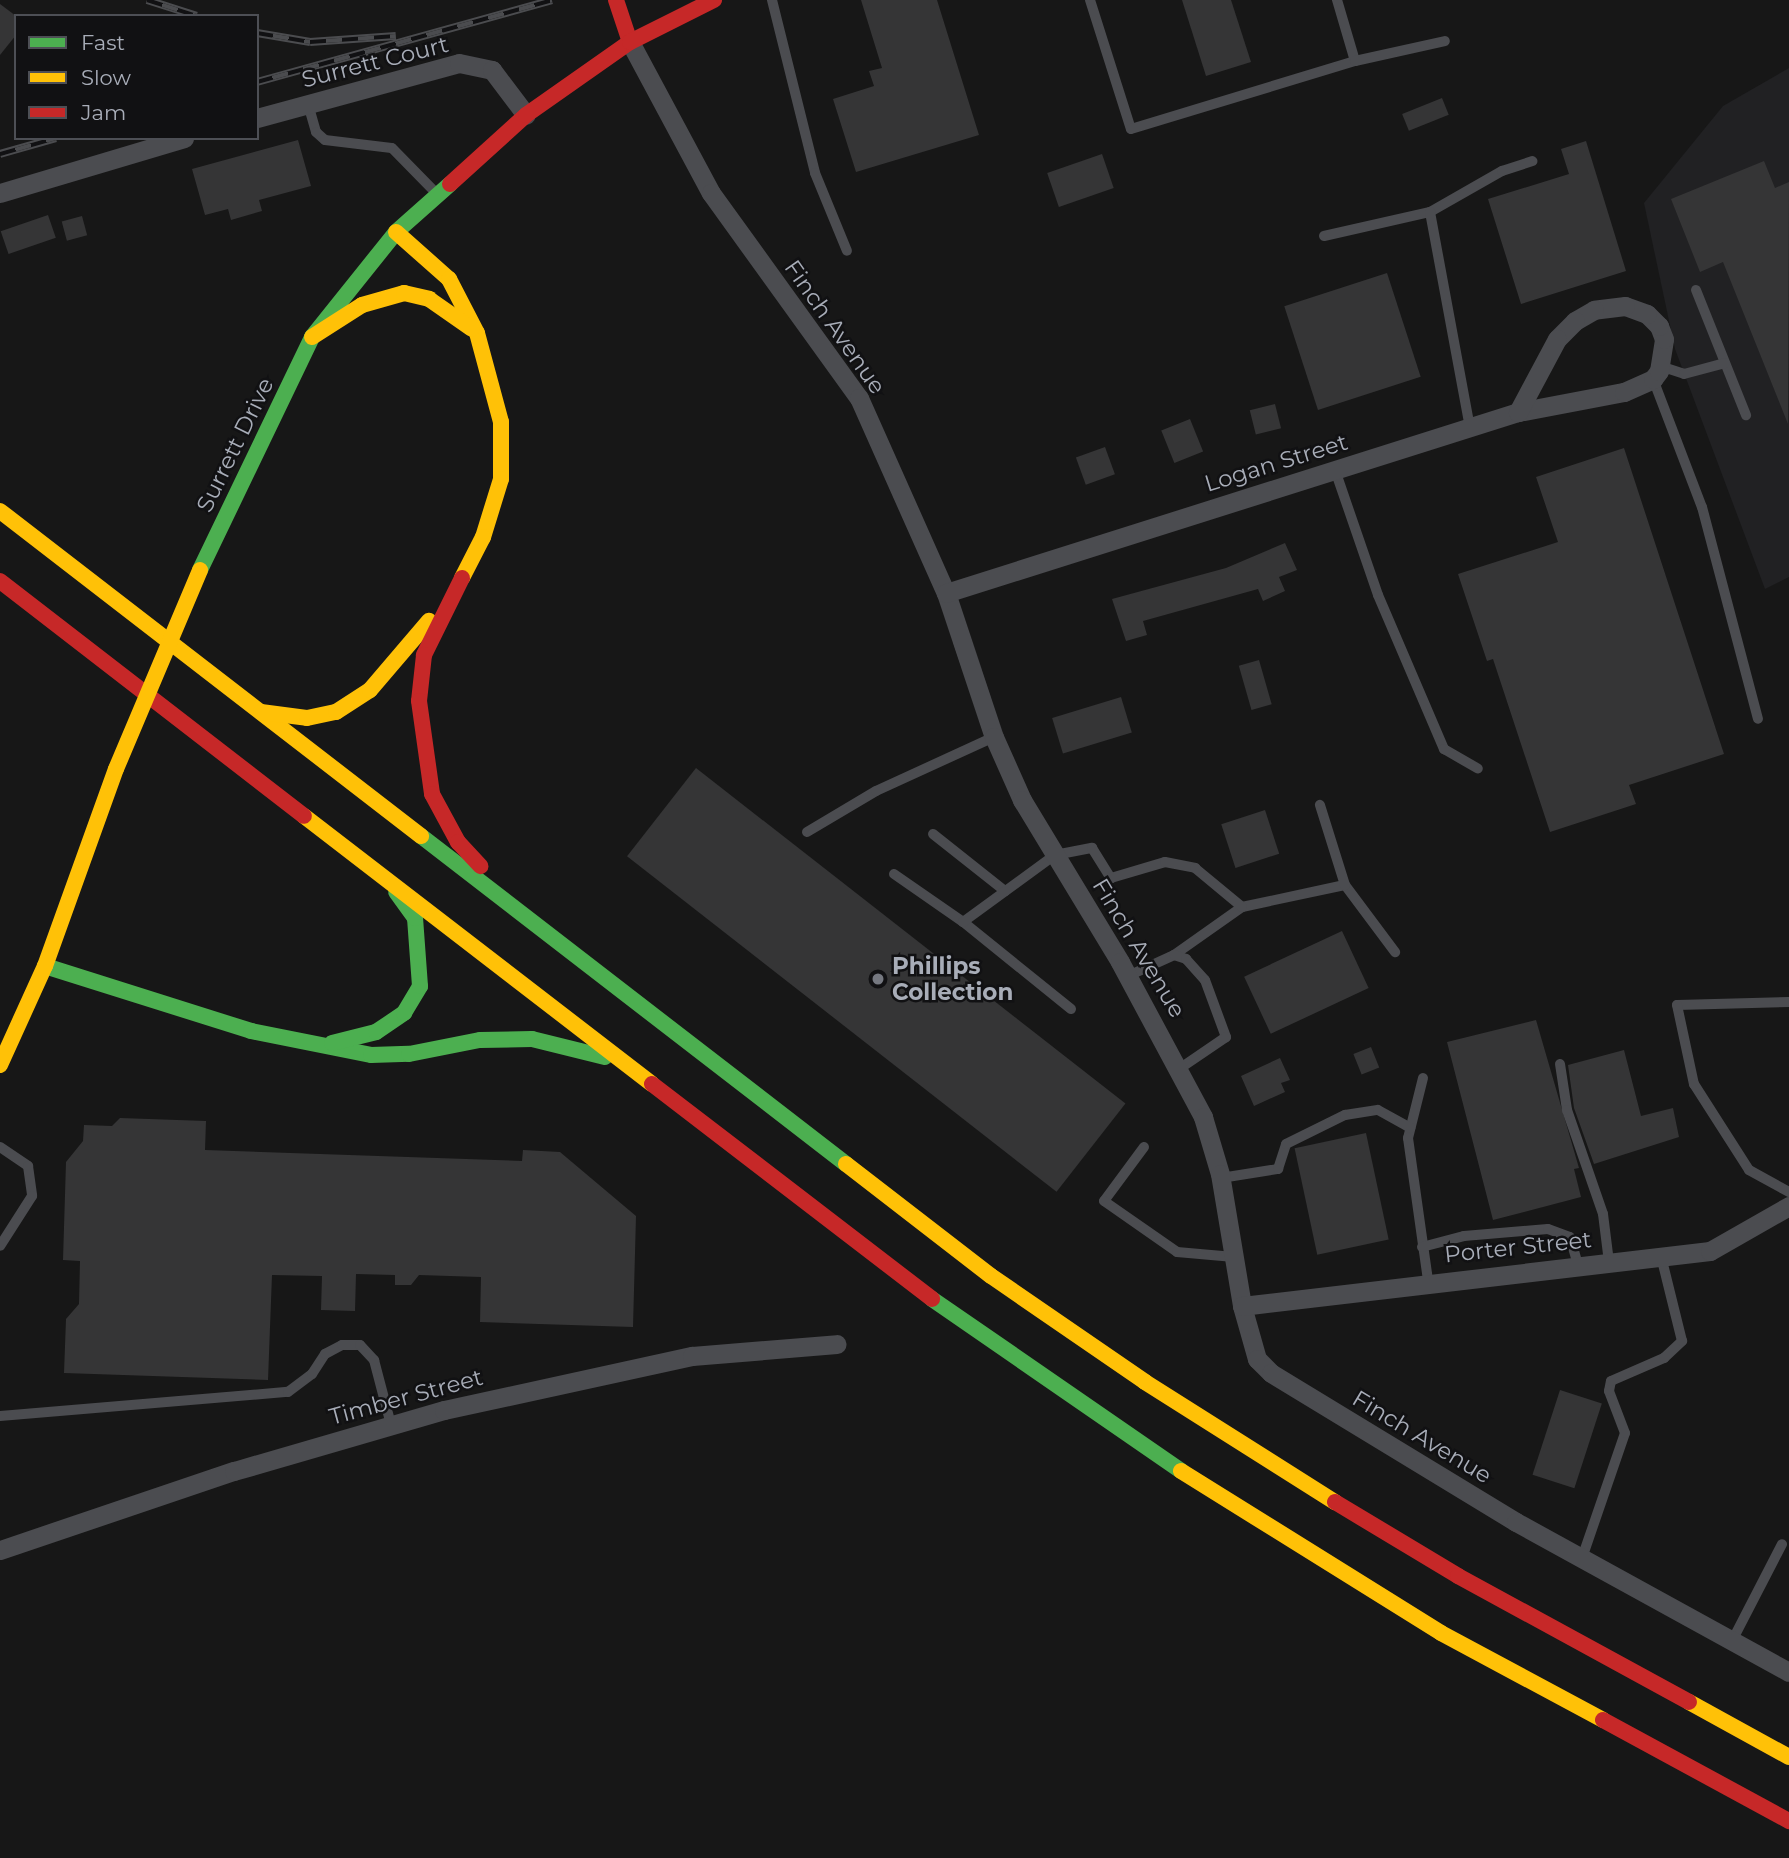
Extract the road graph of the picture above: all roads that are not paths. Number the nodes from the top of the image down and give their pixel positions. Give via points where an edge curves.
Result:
1 (616, 0) edge
2 (714, 0) edge
3 (772, 0) edge
4 (1090, 0) edge
5 (1337, 0) edge
6 (1445, 41) dead end
7 (630, 42) junction
8 (1355, 61) junction
9 (309, 104) junction
10 (526, 115) junction
11 (259, 117) edge
12 (177, 140) edge
13 (1532, 161) dead end
14 (0, 193) edge
15 (437, 194) junction
16 (1430, 212) junction
17 (396, 232) junction
18 (1324, 236) dead end
19 (846, 251) dead end
20 (1696, 290) dead end
21 (477, 333) junction
22 (312, 337) junction
23 (1725, 363) junction
24 (1656, 373) junction
25 (1518, 412) junction
26 (1746, 415) dead end
27 (1471, 427) junction
28 (1335, 470) junction
29 (0, 511) edge
30 (0, 581) edge
31 (455, 591) junction
32 (946, 593) junction
33 (260, 712) junction
34 (1758, 719) dead end
35 (994, 737) junction
36 (1478, 769) dead end
37 (1320, 804) dead end
38 (807, 832) dead end
39 (933, 835) dead end
40 (1055, 855) junction
41 (894, 874) dead end
42 (385, 876) junction
43 (1345, 885) junction
44 (1005, 891) junction
45 (1242, 907) junction
46 (528, 918) junction
47 (963, 922) junction
48 (1395, 952) dead end
49 (1174, 955) junction
50 (44, 966) junction
51 (1128, 976) junction
52 (1789, 1002) edge
53 (1071, 1009) dead end
54 (321, 1046) junction
55 (627, 1064) junction
56 (1560, 1064) dead end
57 (0, 1065) edge
58 (1179, 1069) junction
59 (1423, 1078) dead end
60 (1410, 1128) junction
61 (0, 1147) edge
62 (1144, 1147) dead end
63 (1221, 1178) junction
64 (1789, 1192) edge
65 (1789, 1206) edge
66 (0, 1247) edge
67 (1422, 1247) junction
68 (1661, 1256) junction
69 (1234, 1257) junction
70 (1609, 1262) junction
71 (1578, 1265) junction
72 (1428, 1281) junction
73 (1242, 1306) junction
74 (837, 1344) dead end
75 (0, 1416) edge
76 (391, 1425) junction
77 (1782, 1544) dead end
78 (0, 1550) edge
79 (1582, 1558) junction
80 (1732, 1641) junction
81 (1789, 1672) edge
82 (1789, 1757) edge
83 (1789, 1821) edge

1 - 7 main road
2 - 7 main road, Surrett Drive
3 - 19 lane via 815,173
4 - 8 lane via 1132,129
5 - 8 lane
6 - 8 lane
7 - 10 main road, Surrett Drive
7 - 32 street, Finch Avenue via 712,193 859,398
9 - 10 street, Surrett Court via 459,63 492,70
9 - 11 street, Surrett Court
9 - 15 lane via 316,132 325,140 392,148
10 - 15 main road, Surrett Drive
12 - 14 street
13 - 16 lane via 1502,171
15 - 17 main road, Surrett Drive
16 - 18 lane
16 - 27 lane
17 - 21 main road via 449,279
17 - 22 main road, Surrett Drive
20 - 23 lane
21 - 22 main road via 429,299 404,293 362,306
21 - 31 main road via 501,422 501,479 483,537
22 - 50 main road, Surrett Drive, bridge via 200,570 116,769
23 - 24 lane via 1684,374
23 - 26 lane
24 - 25 street, Logan Street via 1624,392
24 - 25 street via 1664,339 1647,314 1625,306 1594,310 1557,339
24 - 34 lane via 1702,507
25 - 27 street, Logan Street
27 - 28 street, Logan Street
28 - 32 street, Logan Street
28 - 36 lane via 1378,594 1444,749
29 - 33 main road
30 - 42 main road
31 - 33 main road via 370,690 336,712 307,718
31 - 46 main road via 424,655 419,701 432,794 458,842
32 - 35 street, Finch Avenue
33 - 46 main road
35 - 38 lane via 876,791
35 - 40 street, Finch Avenue via 1022,800
37 - 43 lane
39 - 44 lane
40 - 44 lane
40 - 45 lane via 1092,848 1111,878 1165,862 1195,868
40 - 51 street, Finch Avenue
41 - 47 lane
42 - 54 main road via 415,918 420,986 404,1013 376,1032
42 - 55 main road
43 - 45 lane
43 - 48 lane
44 - 47 lane
45 - 49 lane
46 - 82 main road via 991,1276 1145,1382 1458,1576
47 - 53 lane
49 - 51 lane
49 - 58 lane via 1186,959 1205,980 1226,1037
50 - 54 main road via 251,1031
50 - 57 main road, Surrett Drive
51 - 58 street, Finch Avenue
52 - 64 lane via 1677,1004 1694,1084 1749,1170
54 - 55 main road via 383,1055 480,1040 532,1039
55 - 83 main road via 919,1290 1154,1455 1441,1633
56 - 70 lane via 1567,1110 1603,1214
58 - 63 street, Finch Avenue via 1203,1116
59 - 60 lane
60 - 63 lane via 1378,1110 1345,1115 1286,1144 1278,1169
60 - 67 lane
61 - 66 lane via 28,1166 32,1196
62 - 69 lane via 1104,1201 1177,1252
63 - 69 street, Finch Avenue
65 - 68 street, Porter Street via 1710,1251
67 - 71 lane via 1464,1236 1548,1229 1570,1237
67 - 72 lane
68 - 70 street, Porter Street
68 - 79 lane via 1682,1341 1664,1358 1611,1381 1609,1391 1625,1433
69 - 73 street, Finch Avenue
70 - 71 street, Porter Street
71 - 72 street, Porter Street
72 - 73 street, Porter Street
73 - 79 street, Finch Avenue via 1257,1359 1271,1373
74 - 76 street, Timber Street via 692,1356 590,1375
75 - 76 lane via 288,1392 312,1374 325,1354 342,1345 360,1345 374,1360
76 - 78 street, Timber Street via 234,1471
77 - 80 lane
79 - 80 street, Finch Avenue
80 - 81 street, Finch Avenue

